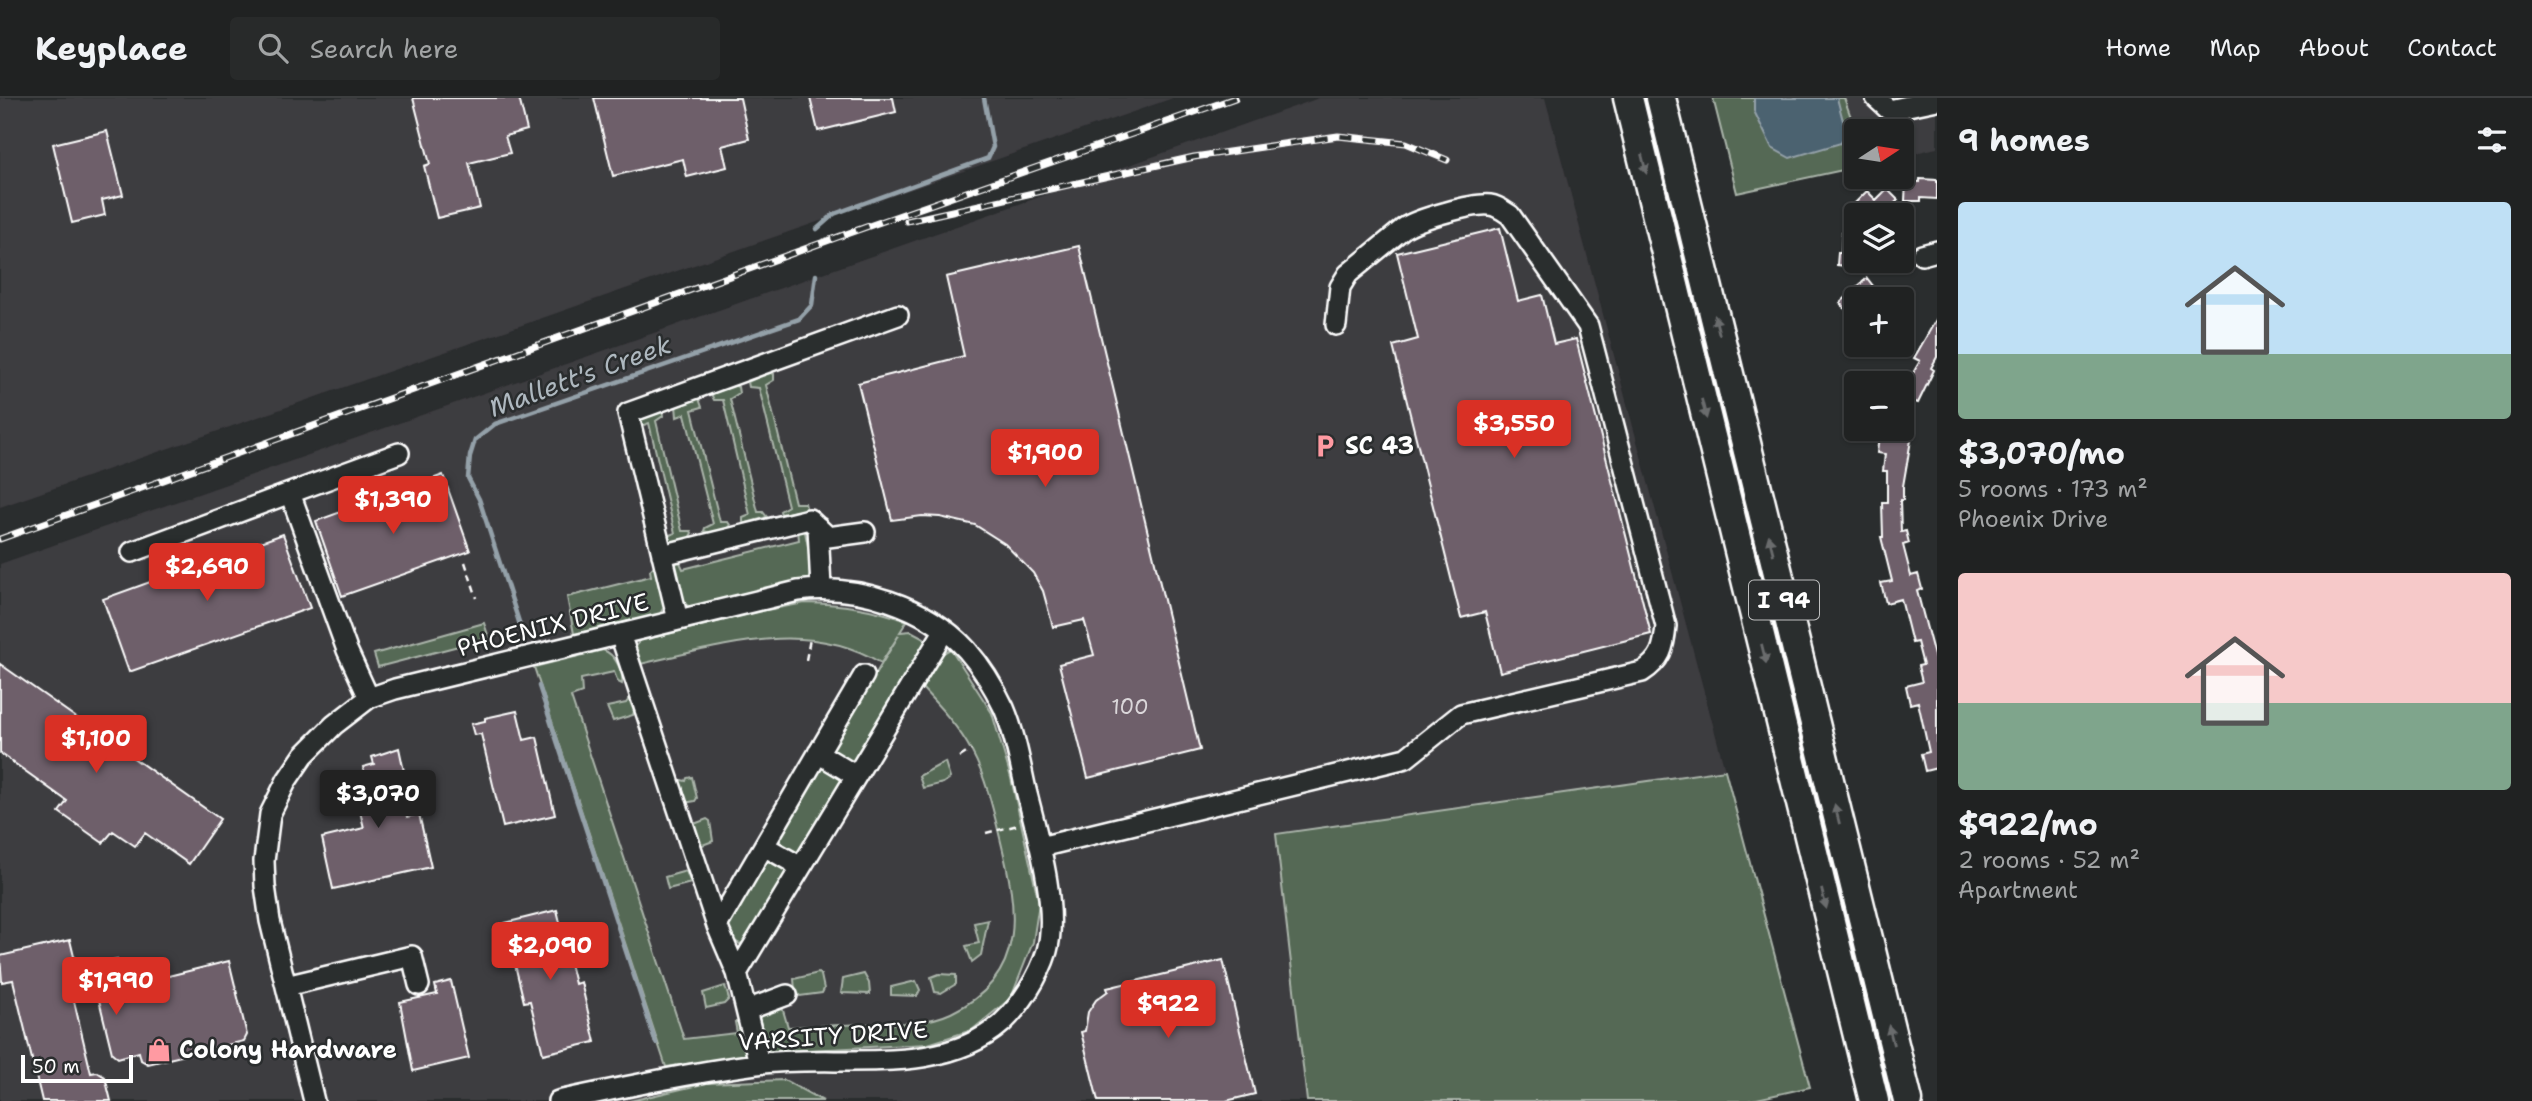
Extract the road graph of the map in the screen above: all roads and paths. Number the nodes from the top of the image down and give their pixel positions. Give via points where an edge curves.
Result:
1 (1628, 98) edge
2 (1661, 98) edge
3 (1876, 98) edge
4 (1937, 100) edge
5 (898, 315) dead end
6 (1336, 324) dead end
7 (399, 453) dead end
8 (290, 494) junction
9 (818, 527) junction
10 (865, 532) dead end
11 (132, 552) dead end
12 (662, 555) junction
13 (465, 562) dead end
14 (821, 588) junction
15 (477, 598) dead end
16 (678, 620) junction
17 (944, 631) junction
18 (620, 634) junction
19 (810, 639) dead end
20 (806, 660) dead end
21 (864, 675) dead end
22 (369, 698) junction
23 (971, 750) dead end
24 (818, 753) junction
25 (960, 757) dead end
26 (856, 776) junction
27 (1021, 824) dead end
28 (986, 833) dead end
29 (764, 846) junction
30 (1040, 847) junction
31 (801, 867) junction
32 (717, 926) junction
33 (737, 973) junction
34 (419, 985) dead end
35 (286, 986) junction
36 (787, 995) dead end
37 (747, 1010) junction
38 (760, 1063) junction
39 (314, 1101) edge
40 (558, 1101) edge
41 (1874, 1101) edge
42 (1908, 1101) edge

1 -> 41 highway, I 94
42 -> 2 highway, I 94
3 - 4 street via 1889,110
5 - 12 street via 628,413
6 - 30 street via 1340,287 1348,274 1404,228 1479,205 1500,208 1510,215 1588,326 1666,626 1661,655 1642,672 1461,714 1406,758
7 - 8 street
8 - 11 street
8 - 22 street
9 - 10 street via 828,537
9 - 12 street via 809,519
9 - 14 street
12 - 16 street
13 - 15 path
14 - 16 street, PHOENIX DRIVE
14 - 17 street, PHOENIX DRIVE via 885,600
16 - 18 street, PHOENIX DRIVE
17 - 26 street
17 - 30 street, PHOENIX DRIVE via 967,650 1003,708
18 - 22 street, PHOENIX DRIVE
18 - 32 street
19 - 20 path
21 - 24 street
22 - 35 street, PHOENIX DRIVE via 304,755 270,814 265,886
23 - 25 path
24 - 26 street
24 - 29 street
26 - 31 street
27 - 28 path
29 - 31 street
29 - 32 street
30 - 38 street, VARSITY DRIVE via 1050,902 1047,950 1031,987 1003,1022 955,1050 914,1059
31 - 33 street
32 - 33 street
33 - 37 street
34 - 35 street via 412,956
35 - 39 street, PHOENIX DRIVE
36 - 37 street
37 - 38 street
38 - 40 street, VARSITY DRIVE

